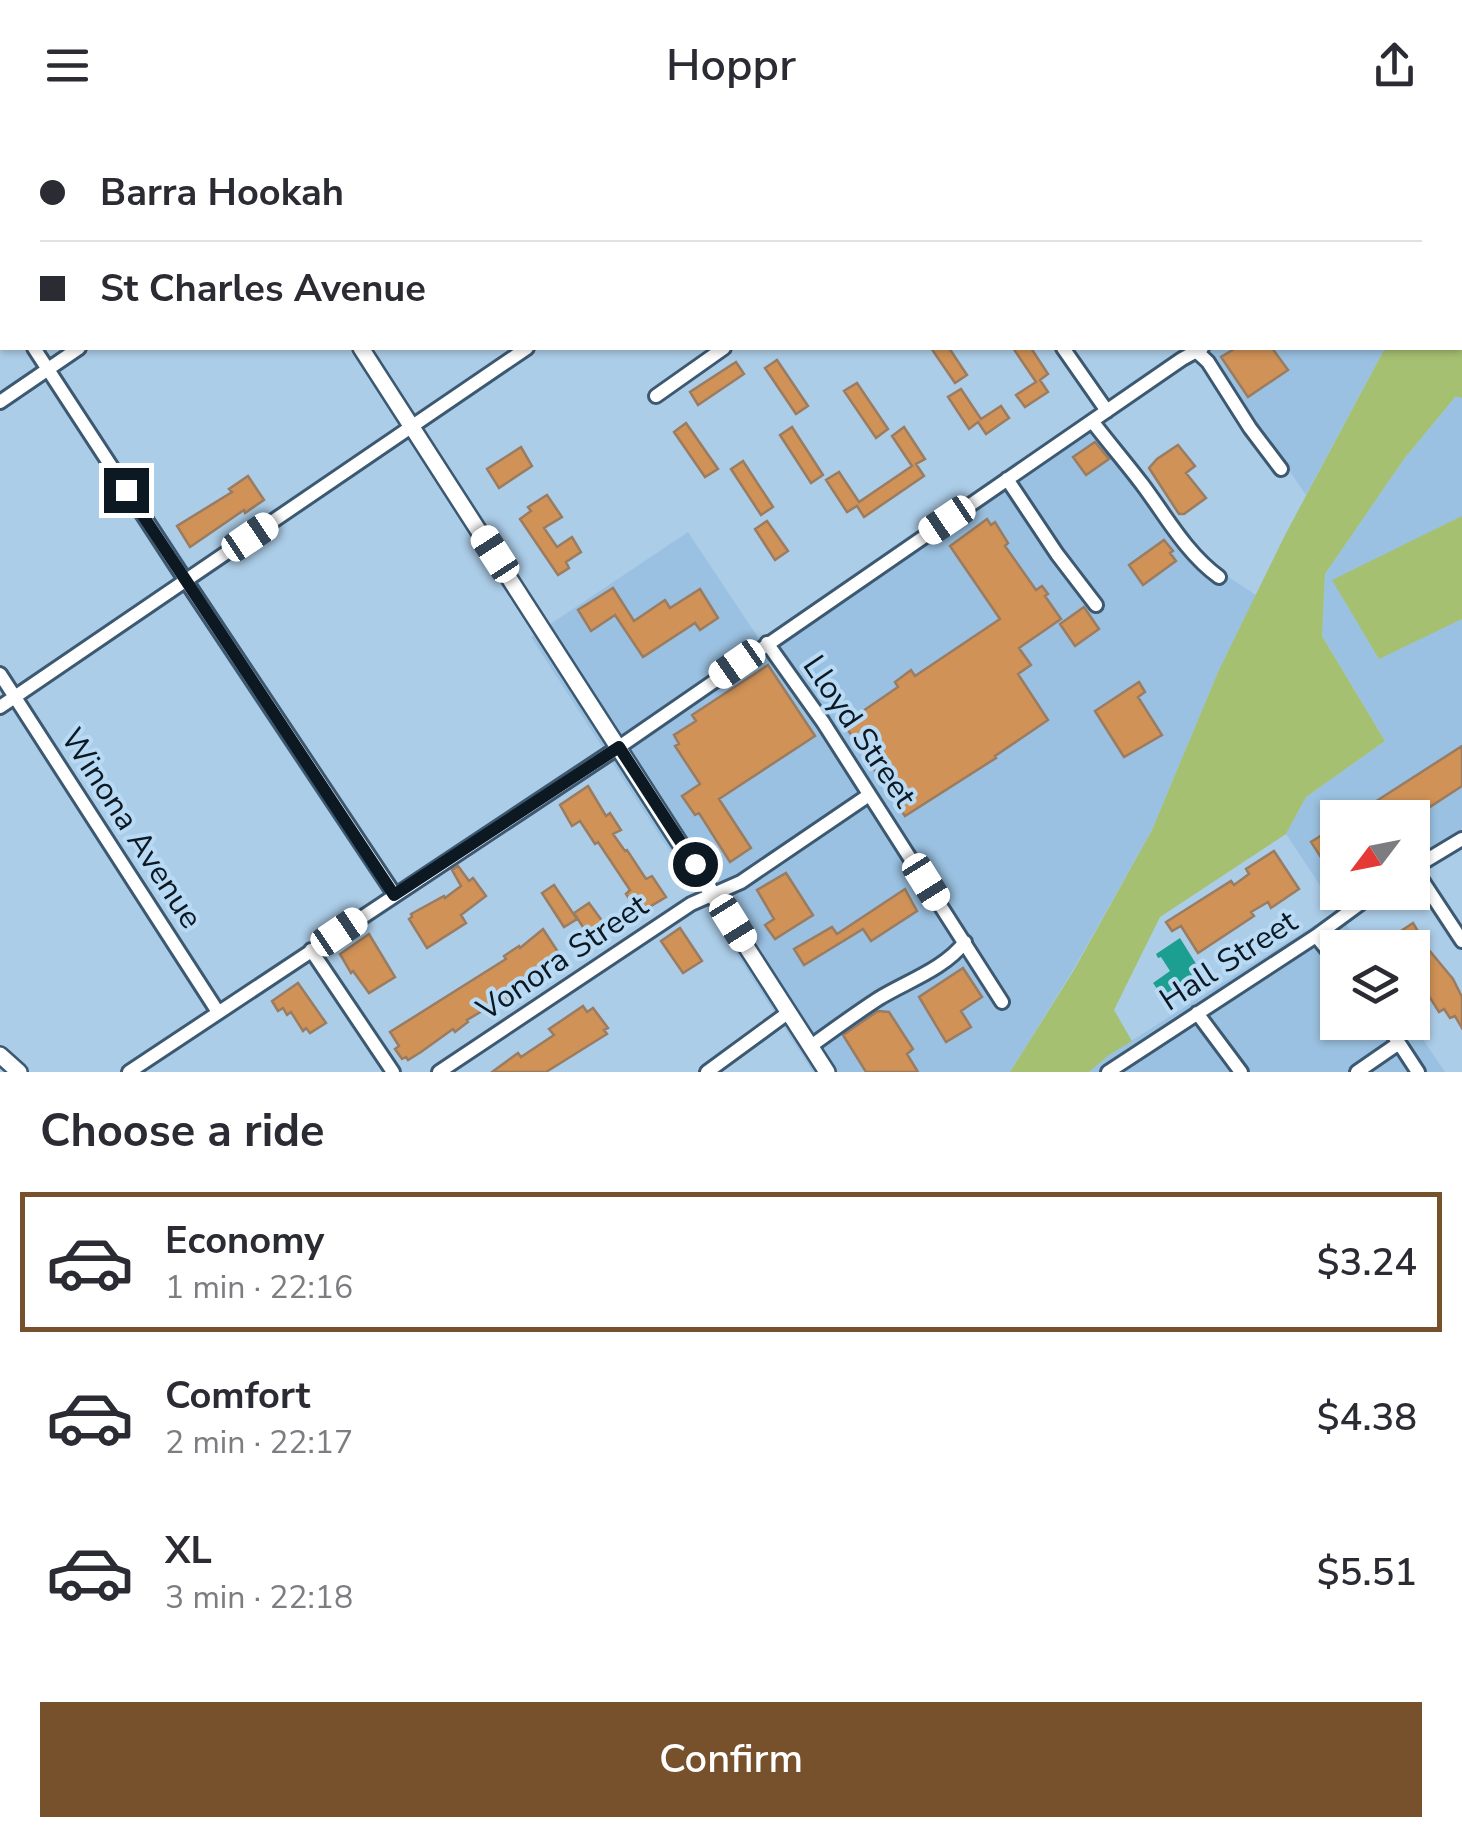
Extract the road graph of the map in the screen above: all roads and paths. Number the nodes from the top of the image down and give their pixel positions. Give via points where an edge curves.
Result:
1 (35, 350) edge
2 (76, 350) edge
3 (362, 350) edge
4 (525, 350) edge
5 (721, 350) edge
6 (1064, 350) edge
7 (1196, 350) edge
8 (1198, 350) edge
9 (48, 369) junction
10 (656, 396) dead end
11 (0, 402) edge
12 (1107, 411) junction
13 (1092, 421) junction
14 (412, 426) junction
15 (1281, 469) dead end
16 (1006, 479) junction
17 (1219, 577) dead end
18 (186, 581) junction
19 (1096, 606) dead end
20 (767, 643) junction
21 (0, 674) edge
22 (15, 697) junction
23 (0, 707) edge
24 (619, 747) junction
25 (870, 795) junction
26 (1462, 839) edge
27 (1430, 858) edge
28 (1430, 893) edge
29 (714, 894) junction
30 (394, 895) junction
31 (1351, 910) edge
32 (1316, 936) junction
33 (1462, 940) edge
34 (1320, 941) edge
35 (965, 942) junction
36 (312, 950) junction
37 (1002, 1002) dead end
38 (218, 1012) junction
39 (790, 1012) junction
40 (1197, 1013) junction
41 (1398, 1040) edge
42 (1400, 1043) junction
43 (811, 1046) junction
44 (0, 1055) edge
45 (19, 1072) edge
46 (128, 1072) edge
47 (393, 1072) edge
48 (440, 1072) edge
49 (707, 1072) edge
50 (827, 1072) edge
51 (1108, 1072) edge
52 (1241, 1072) edge
53 (1357, 1072) edge
54 (1418, 1072) edge

1 - 9 street
2 - 9 street
3 - 14 main road
4 - 14 street
5 - 10 street
6 - 12 street
7 - 12 street
8 - 15 street
9 - 11 street
9 - 18 street
12 - 13 street
13 - 16 street
13 - 17 street via 1186,546
14 - 18 street
14 - 24 main road
16 - 19 street
16 - 20 street
18 - 22 street
18 - 30 street
20 - 24 street
20 - 25 street, Lloyd Street
21 - 22 street, Winona Avenue
22 - 23 street
22 - 38 street, Winona Avenue
24 - 29 main road
24 - 30 street
25 - 29 street, Vonora Street
25 - 35 street, Lloyd Street
26 - 27 street
28 - 33 street
29 - 39 main road
29 - 48 street, Vonora Street
30 - 36 street
31 - 32 street, Hall Street
32 - 34 street
32 - 40 street, Hall Street
35 - 37 street, Lloyd Street
35 - 43 street via 949,960
36 - 38 street
36 - 47 street
38 - 46 street
39 - 43 main road
39 - 49 street
40 - 51 street, Hall Street
40 - 52 street
41 - 42 street
42 - 53 street
42 - 54 street
43 - 50 main road
44 - 45 main road

